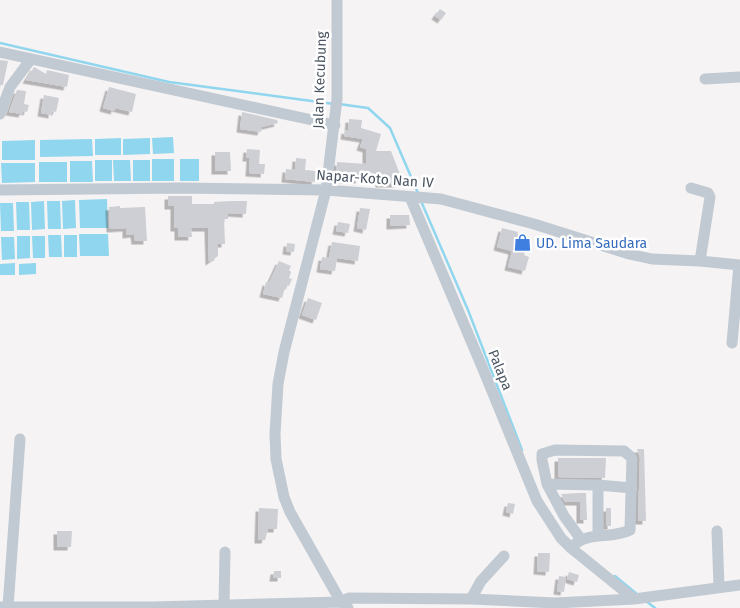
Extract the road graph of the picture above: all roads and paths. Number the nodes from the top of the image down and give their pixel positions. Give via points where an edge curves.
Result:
1 (337, 0) edge
2 (0, 52) edge
3 (31, 58) junction
4 (740, 77) edge
5 (705, 79) dead end
6 (0, 114) edge
7 (335, 125) junction
8 (691, 188) dead end
9 (0, 190) edge
10 (326, 190) junction
11 (415, 197) junction
12 (700, 261) junction
13 (739, 265) edge
14 (732, 343) dead end
15 (20, 439) dead end
16 (547, 484) junction
17 (598, 485) junction
18 (632, 488) junction
19 (717, 532) dead end
20 (598, 536) junction
21 (575, 543) junction
22 (225, 552) dead end
23 (504, 556) dead end
24 (740, 585) edge
25 (719, 587) junction
26 (639, 597) junction
27 (471, 599) junction
28 (224, 605) junction
29 (344, 606) edge
30 (2, 607) edge
31 (153, 608) edge

1 - 7 street, Jalan Kecubung
2 - 3 street
3 - 6 street via 10,87
3 - 7 street
4 - 5 street
7 - 10 street, Jalan Kecubung
8 - 12 street via 708,192 710,197
9 - 10 street, Napar-Koto Nan IV
10 - 11 street, Napar-Koto Nan IV
10 - 29 street, Jalan Kecubung via 278,384 276,459 290,512
11 - 12 street, Napar-Koto Nan IV via 442,199 629,254 652,259
11 - 21 street, Palapa via 537,501 561,538
12 - 13 street, Napar-Koto Nan IV
13 - 14 street
15 - 30 street
16 - 17 street
16 - 18 street via 542,454 548,451 624,452 632,458
16 - 21 street
17 - 18 street
17 - 20 street
18 - 20 street via 630,530 624,534
19 - 25 street
20 - 21 street
21 - 26 street, Palapa
22 - 28 street
23 - 27 street via 481,580
24 - 25 street
25 - 26 street
26 - 27 street via 556,603
27 - 29 street via 349,598
28 - 29 street
28 - 31 street
30 - 31 street

